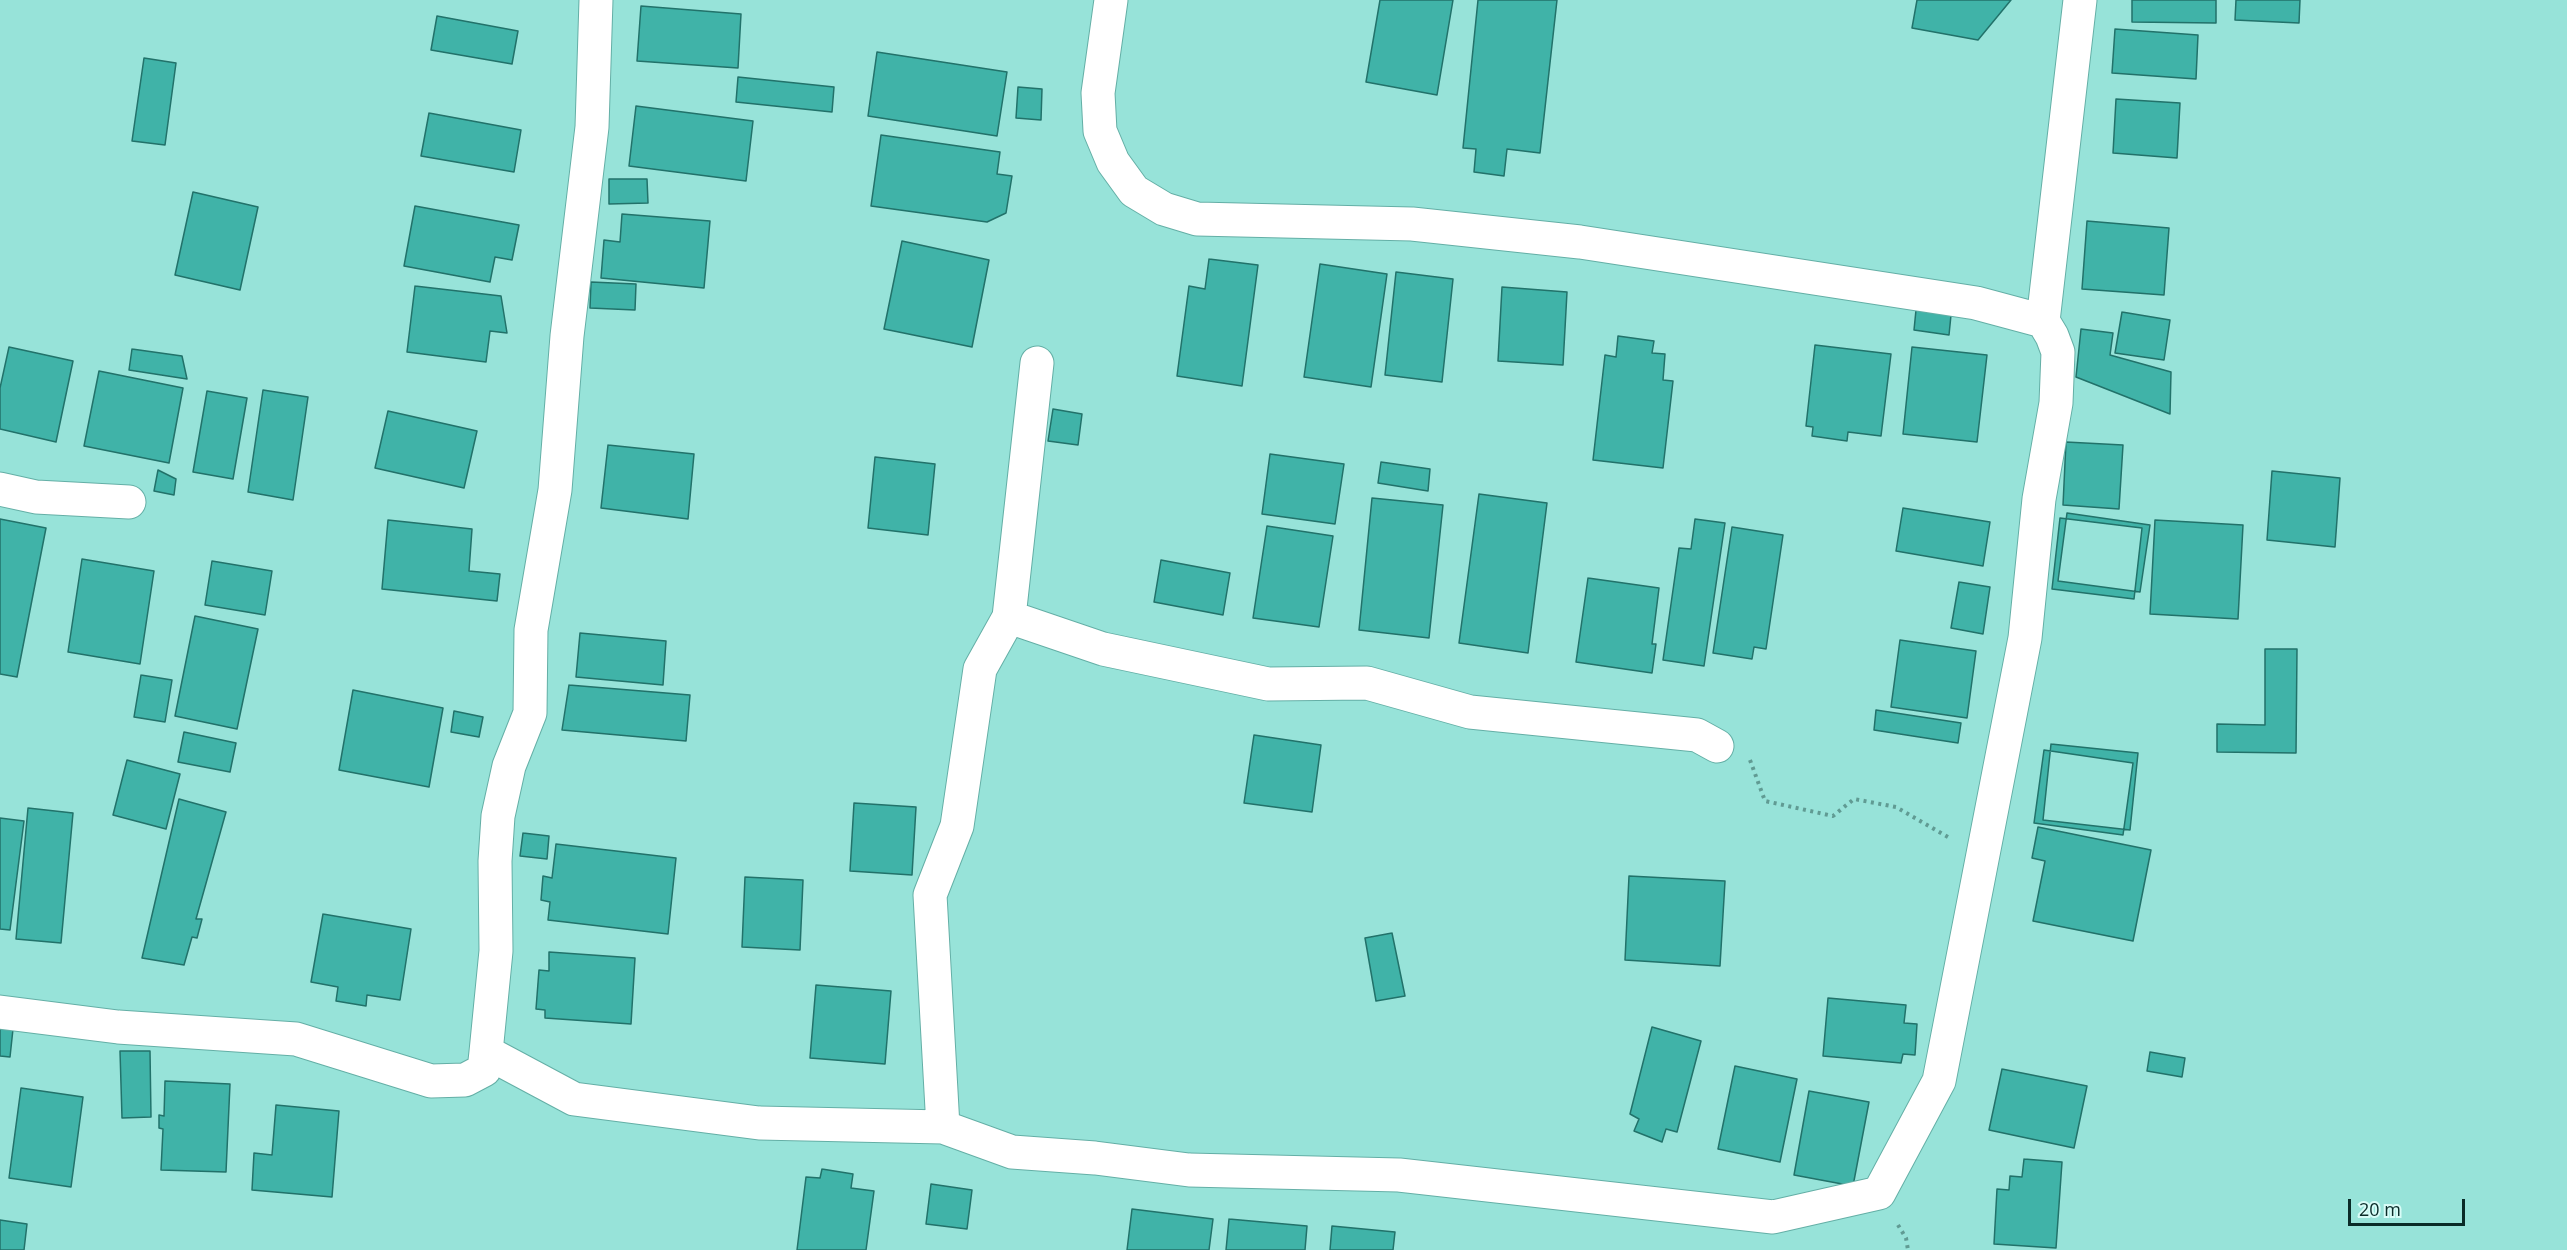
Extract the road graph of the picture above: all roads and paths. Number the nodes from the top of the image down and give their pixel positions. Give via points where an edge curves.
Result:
1 (596, 0) edge
2 (1111, 0) edge
3 (2080, 0) edge
4 (2043, 321) junction
5 (1037, 363) dead end
6 (0, 489) edge
7 (129, 502) dead end
8 (1009, 617) junction
9 (1716, 746) joint
10 (1980, 862) junction
11 (0, 1012) edge
12 (486, 1052) junction
13 (943, 1127) junction

1 - 12 street via 592,127 567,336 555,490 531,630 530,713 509,766 498,816 496,951
2 - 4 street via 1098,93 1100,131 1113,162 1134,191 1164,209 1197,219 1412,225 1580,242 1976,303
3 - 4 street
4 - 10 street via 2058,352 2056,403 2039,499 2025,638
5 - 8 street
6 - 7 street via 36,497
8 - 9 street via 1103,649 1268,684 1367,683 1470,712 1697,735
8 - 13 street via 980,669 957,826 930,895
9 - 10 path via 1752,761 1765,801 1833,816 1854,799 1896,807 1939,830
10 - 13 street via 1940,1081 1879,1193 1773,1217 1400,1175 1190,1170 1012,1152
11 - 12 street via 118,1027 296,1039 431,1081 465,1080 484,1070
12 - 13 street via 574,1099 759,1124

